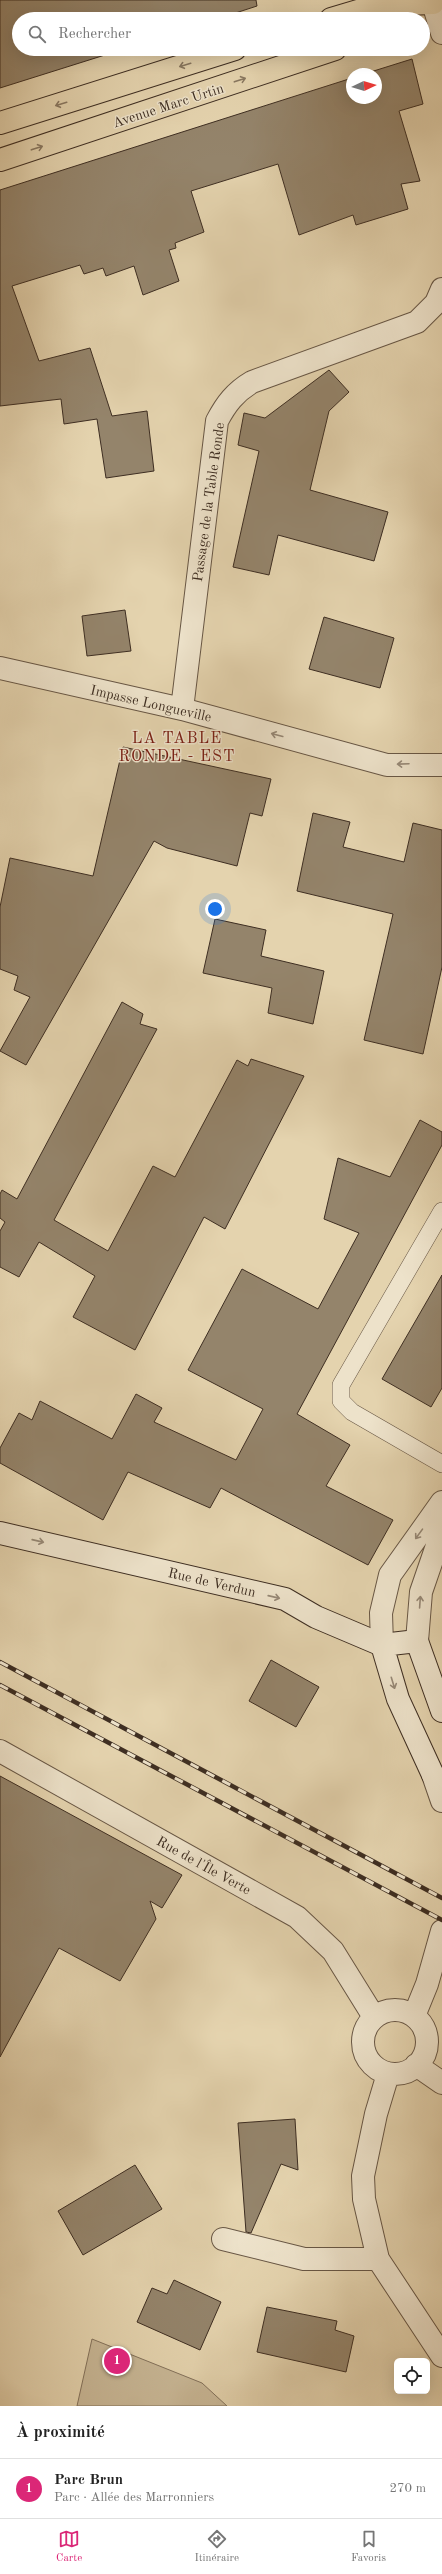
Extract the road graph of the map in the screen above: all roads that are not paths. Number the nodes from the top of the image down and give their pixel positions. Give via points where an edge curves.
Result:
1 (438, 2) edge
2 (354, 12) edge
3 (421, 12) edge
4 (442, 33) edge
5 (213, 56) edge
6 (314, 56) edge
7 (0, 123) edge
8 (0, 160) edge
9 (442, 289) edge
10 (0, 668) edge
11 (182, 709) junction
12 (442, 765) edge
13 (442, 1211) edge
14 (442, 1464) edge
15 (442, 1502) edge
16 (442, 1531) edge
17 (0, 1532) edge
18 (417, 1641) junction
19 (382, 1646) junction
20 (442, 1712) edge
21 (0, 1751) edge
22 (437, 1778) edge
23 (442, 1801) edge
24 (442, 1931) edge
25 (414, 2016) junction
26 (374, 2017) junction
27 (416, 2065) junction
28 (388, 2074) junction
29 (442, 2083) edge
30 (223, 2240) dead end
31 (378, 2259) junction
32 (442, 2356) edge

1 - 2 main road via 378,5
1 - 3 main road
1 - 4 street
5 -> 7 main road
8 -> 6 main road, Avenue Marc Urtin
9 - 11 street, Passage de la Table Ronde via 436,303 417,322 252,382 239,390 227,403 217,421
10 - 11 street, Impasse Longueville
12 -> 11 street, Impasse Longueville via 387,765
13 - 14 lane via 341,1385 341,1401 352,1412
15 -> 19 street via 390,1575 381,1613
18 -> 16 street via 421,1592
17 -> 19 street, Rue de Verdun via 285,1599 316,1617
18 - 19 street
18 - 20 street
19 -> 22 street via 398,1699
21 - 26 street, Rue de l'Île Verte via 297,1917 333,1951
22 - 23 street
24 - 25 street via 427,1984
25 - 26 street via 396,2010
25 - 27 street via 421,2024 426,2045 423,2056
26 - 28 street via 364,2034 363,2045 372,2064
27 - 28 street via 400,2074
27 - 29 street
28 - 31 street via 376,2114 363,2176 364,2199
30 - 31 street via 304,2259
31 - 32 street

